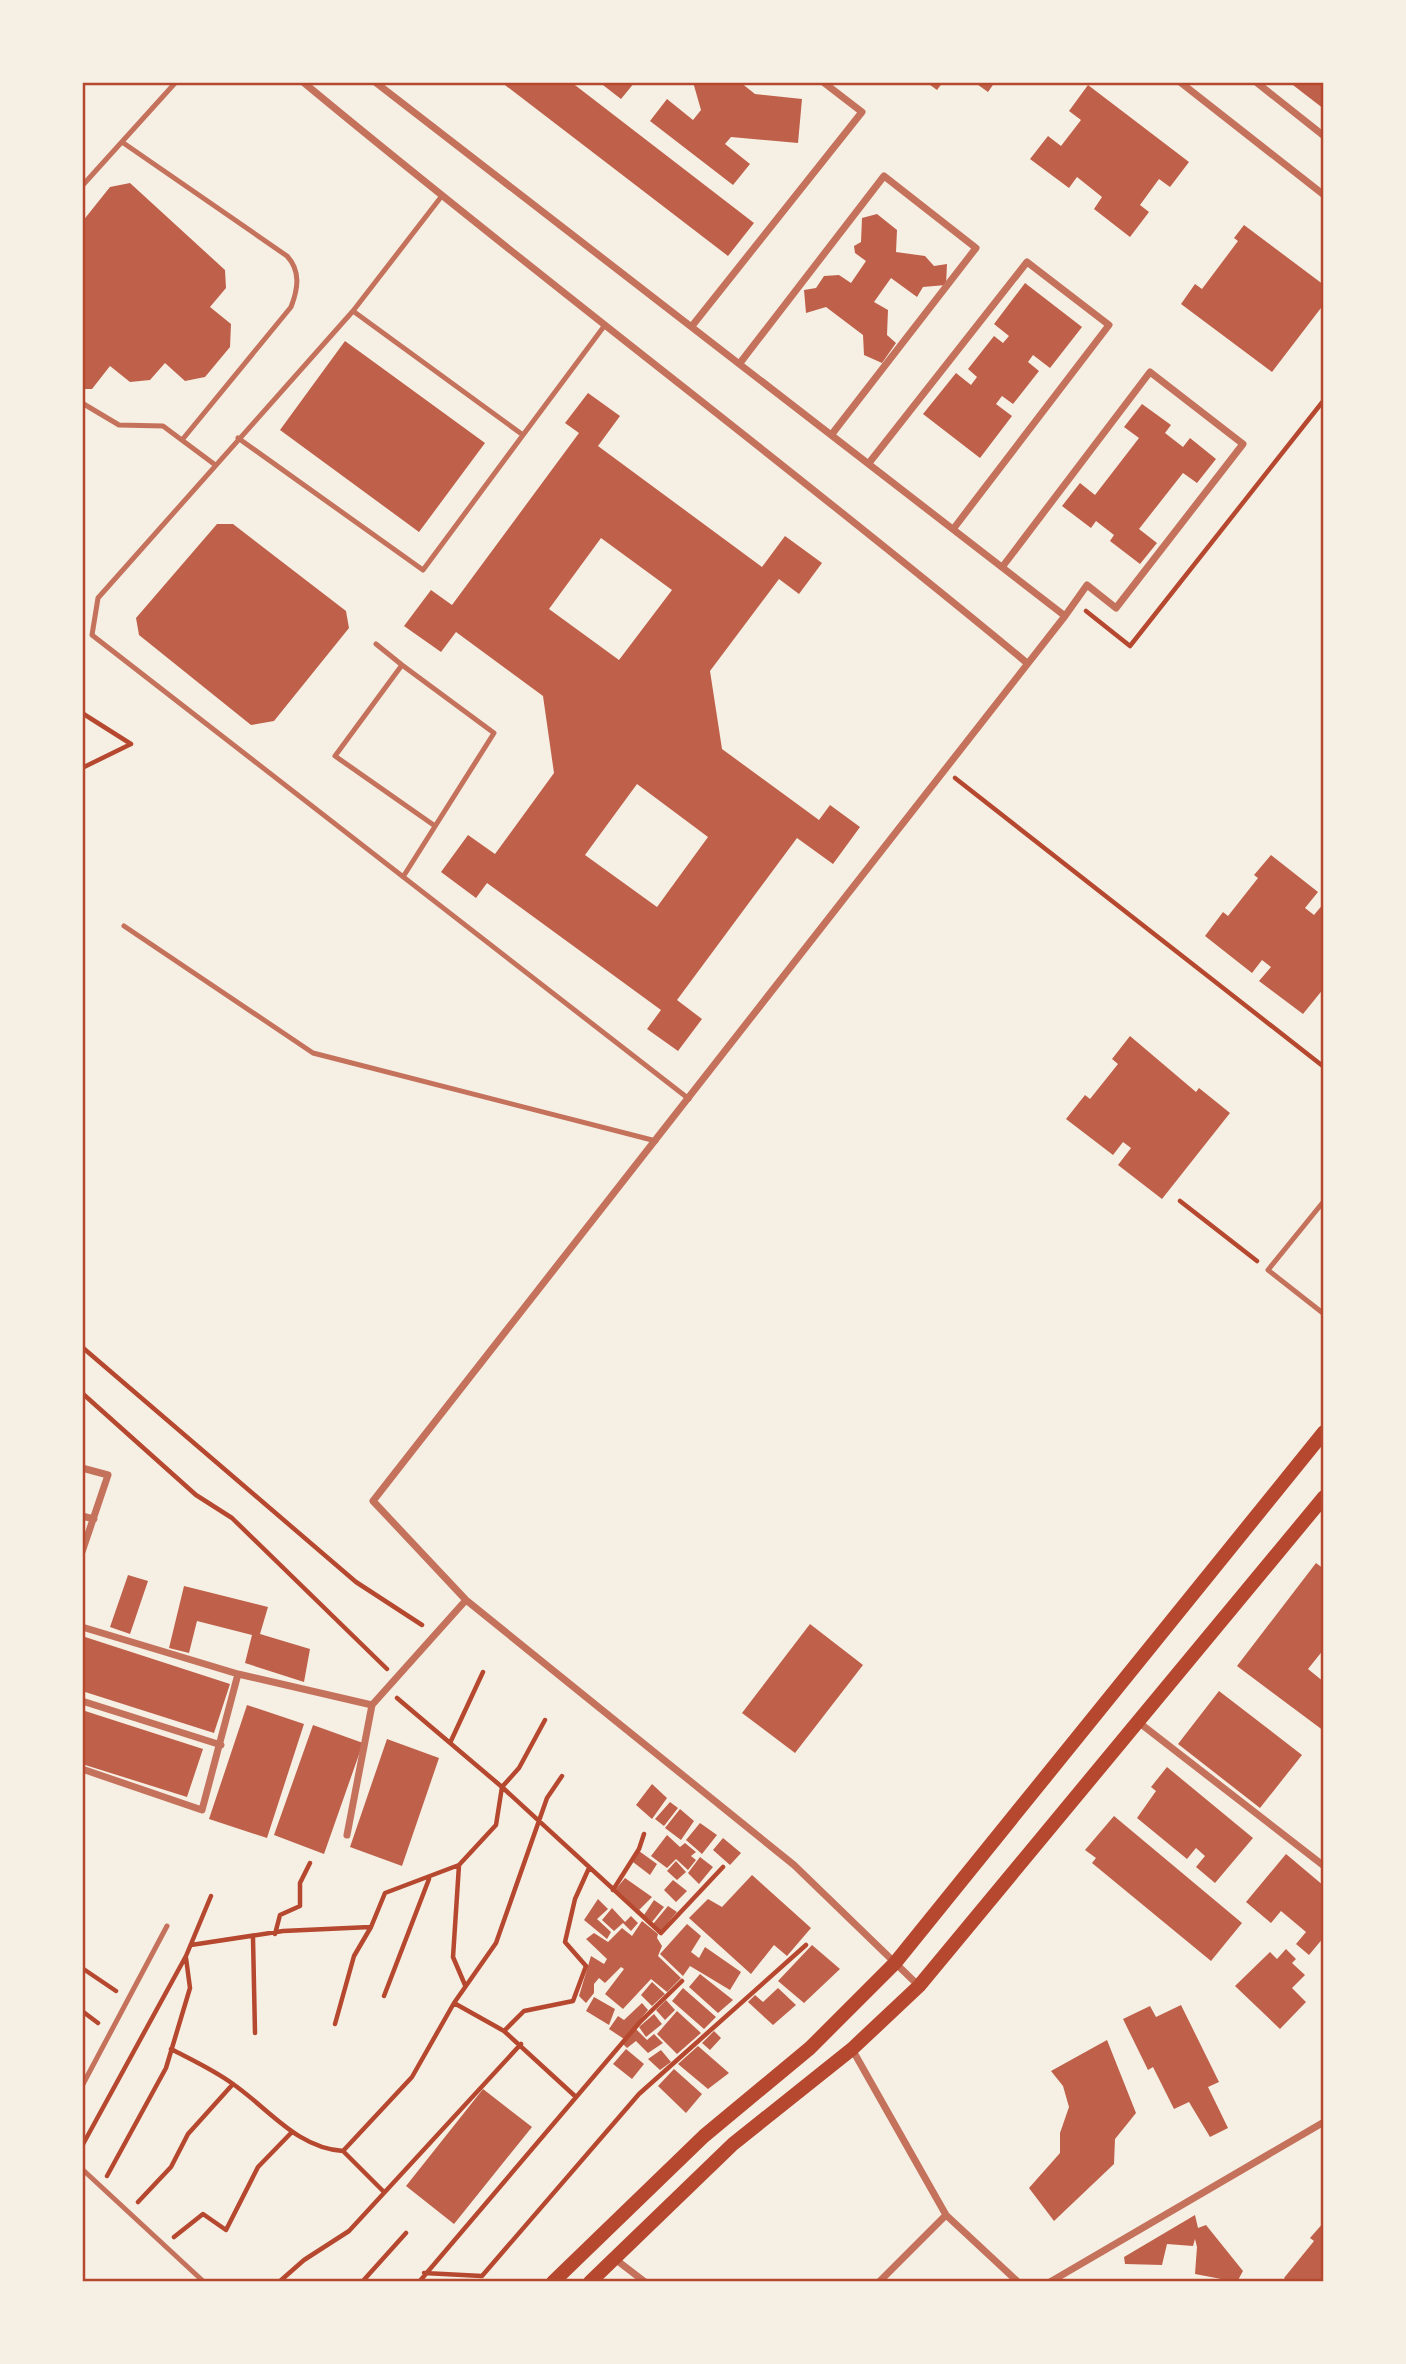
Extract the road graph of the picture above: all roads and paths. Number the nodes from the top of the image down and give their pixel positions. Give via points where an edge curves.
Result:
1 (176, 82) edge
2 (303, 82) edge
3 (375, 82) edge
4 (822, 82) edge
5 (1180, 82) edge
6 (1256, 82) edge
7 (1324, 136) edge
8 (122, 142) junction
9 (82, 186) edge
10 (1324, 195) edge
11 (441, 197) junction
12 (353, 311) junction
13 (605, 325) junction
14 (692, 326) junction
15 (740, 363) junction
16 (1324, 400) edge
17 (82, 403) edge
18 (832, 434) junction
19 (523, 435) junction
20 (238, 438) junction
21 (182, 440) junction
22 (869, 463) junction
23 (214, 464) junction
24 (954, 528) junction
25 (1003, 566) junction
26 (1075, 601) junction
27 (1065, 616) junction
28 (376, 645) dead end
29 (1027, 663) junction
30 (401, 665) junction
31 (82, 713) edge
32 (82, 768) edge
33 (946, 771) junction
34 (435, 827) junction
35 (403, 877) junction
36 (124, 926) dead end
37 (1324, 1067) edge
38 (689, 1100) junction
39 (656, 1141) junction
40 (1180, 1200) dead end
41 (1324, 1201) edge
42 (1268, 1270) junction
43 (1324, 1314) edge
44 (82, 1347) edge
45 (82, 1393) edge
46 (1324, 1432) edge
47 (82, 1468) edge
48 (1324, 1497) edge
49 (82, 1516) edge
50 (94, 1520) junction
51 (82, 1552) edge
52 (467, 1600) junction
53 (82, 1627) edge
54 (437, 1635) junction
55 (483, 1672) dead end
56 (238, 1674) junction
57 (397, 1678) junction
58 (386, 1688) junction
59 (82, 1701) edge
60 (372, 1705) junction
61 (545, 1720) dead end
62 (1136, 1720) junction
63 (450, 1743) junction
64 (221, 1745) junction
65 (82, 1769) edge
66 (562, 1776) dead end
67 (502, 1787) junction
68 (540, 1823) junction
69 (645, 1834) dead end
70 (347, 1835) dead end
71 (310, 1863) dead end
72 (459, 1865) junction
73 (1324, 1866) edge
74 (723, 1867) dead end
75 (589, 1868) junction
76 (430, 1879) junction
77 (613, 1890) junction
78 (211, 1896) dead end
79 (167, 1926) dead end
80 (371, 1927) junction
81 (275, 1934) junction
82 (253, 1938) junction
83 (806, 1944) dead end
84 (191, 1945) junction
85 (186, 1956) junction
86 (895, 1964) junction
87 (82, 1968) edge
88 (682, 1981) dead end
89 (466, 1986) junction
90 (919, 1986) junction
91 (384, 1996) dead end
92 (128, 1999) junction
93 (454, 2003) junction
94 (335, 2024) dead end
95 (504, 2031) junction
96 (255, 2033) dead end
97 (521, 2044) junction
98 (171, 2049) junction
99 (852, 2049) junction
100 (233, 2084) junction
101 (82, 2086) edge
102 (576, 2097) junction
103 (1324, 2122) edge
104 (292, 2132) junction
105 (82, 2146) edge
106 (343, 2151) junction
107 (82, 2169) edge
108 (102, 2186) junction
109 (383, 2190) junction
110 (129, 2211) junction
111 (946, 2215) junction
112 (406, 2233) dead end
113 (164, 2244) junction
114 (613, 2258) junction
115 (424, 2273) junction
116 (204, 2282) edge
117 (279, 2282) edge
118 (362, 2282) edge
119 (419, 2282) edge
120 (553, 2282) edge
121 (590, 2282) edge
122 (645, 2282) edge
123 (878, 2282) edge
124 (1018, 2282) edge
125 (1050, 2282) edge

1 - 8 lane
2 - 11 street
3 - 14 street
4 - 14 street via 862,112
5 - 10 street
6 - 7 street
8 - 9 lane
8 - 21 lane via 287,256 296,274 298,289 291,307
11 - 12 lane
11 - 13 street
12 - 19 lane
12 - 20 lane
13 - 19 lane
13 - 29 street via 856,521
14 - 15 street
15 - 18 street
15 - 18 street via 884,176 976,248
16 - 26 path via 1130,646
17 - 21 lane via 119,425 163,426
18 - 22 street
19 - 20 lane via 423,570
20 - 23 lane
21 - 23 lane
22 - 24 street
22 - 24 street via 1027,262 1109,325
23 - 35 lane via 98,598 92,635
24 - 25 street
25 - 26 street via 1150,372 1243,444 1116,608 1087,585
25 - 27 street
26 - 27 street
27 - 29 street
28 - 30 lane
29 - 33 street
30 - 34 lane via 494,733
30 - 34 lane via 335,756
31 - 32 path via 131,744
33 - 37 path
33 - 38 street
34 - 35 lane
35 - 38 lane
36 - 39 lane via 313,1053
38 - 39 street
39 - 52 street via 373,1501
40 - 42 path
41 - 42 lane
42 - 43 lane
44 - 54 path via 356,1582
45 - 57 path via 196,1495 232,1518
46 - 86 main road
47 - 50 street via 108,1475
48 - 62 main road
49 - 50 street
50 - 51 street
52 - 54 street
52 - 86 street via 794,1865
53 - 56 street
54 - 57 street
55 - 63 path
56 - 60 street
56 - 64 street
57 - 58 street
58 - 60 street
58 - 63 path
59 - 64 street
60 - 70 street
61 - 67 path via 519,1768
62 - 73 street
62 - 90 main road
63 - 67 path
64 - 65 street via 202,1810
66 - 68 path via 547,1798
67 - 68 path
67 - 72 path via 496,1825
68 - 75 path
68 - 89 path via 496,1943
69 - 77 path
71 - 81 path via 300,1883 300,1906 281,1915
72 - 76 path
72 - 89 path via 453,1957
74 - 77 path via 660,1933
75 - 77 path
75 - 95 path via 575,1899 565,1942 586,1966 573,2001 524,2011
76 - 80 path via 385,1893
76 - 91 path
78 - 84 path
79 - 92 lane
80 - 81 path
80 - 94 path via 354,1956
81 - 82 path
82 - 84 path
82 - 96 path
83 - 115 path via 639,2094 482,2276
84 - 85 path
85 - 98 path via 190,1988
85 - 105 path
86 - 90 street
86 - 120 main road via 810,2048 704,2136
87 - 92 path
88 - 102 path
89 - 93 path
90 - 99 main road
92 - 101 lane
93 - 95 path
93 - 106 path via 412,2077
95 - 97 path
97 - 102 path
97 - 109 path
98 - 100 path
98 - 108 path via 166,2068
99 - 111 street
99 - 114 main road via 733,2144
100 - 104 path
100 - 110 path via 188,2134 171,2167
102 - 115 path
103 - 125 street
104 - 106 path via 325,2150
104 - 113 path via 258,2167 226,2230 203,2214
106 - 109 path
107 - 108 lane
108 - 110 lane
109 - 117 path via 349,2231
110 - 113 lane
111 - 123 street
111 - 124 street
112 - 118 path
113 - 116 lane
114 - 121 main road
114 - 122 street
115 - 119 path

